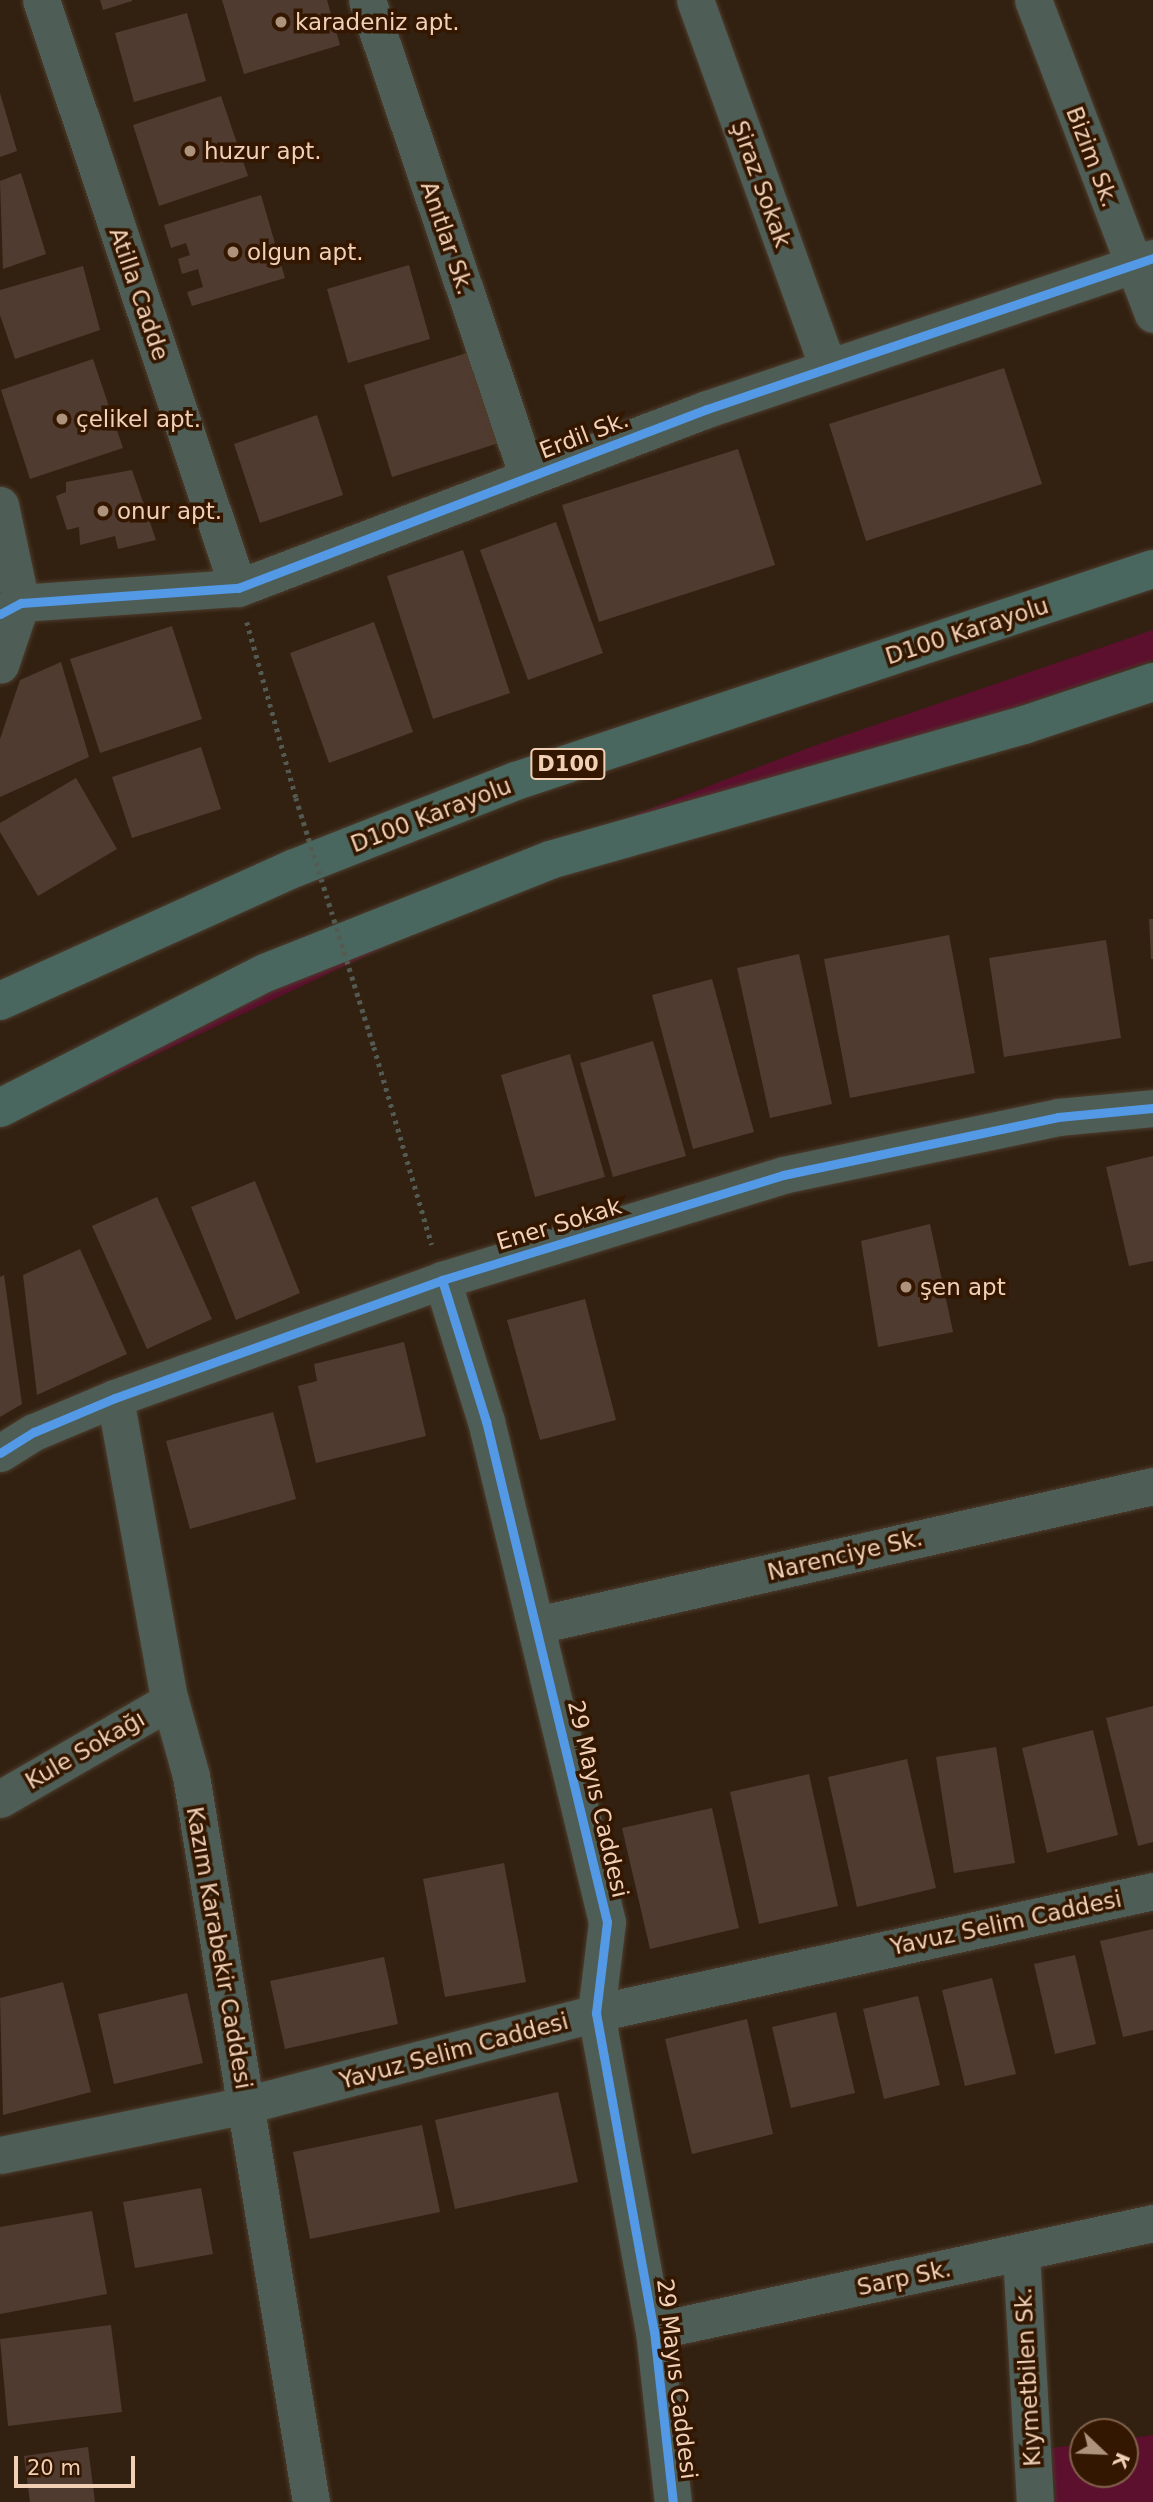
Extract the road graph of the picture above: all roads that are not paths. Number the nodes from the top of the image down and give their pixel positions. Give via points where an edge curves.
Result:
1 (41, 0) edge
2 (367, 0) edge
3 (695, 0) edge
4 (1033, 0) edge
5 (1143, 261) edge
6 (1153, 314) edge
7 (828, 368) junction
8 (528, 477) junction
9 (0, 505) edge
10 (1153, 569) edge
11 (238, 588) junction
12 (10, 609) edge
13 (0, 665) edge
14 (1153, 682) edge
15 (1153, 703) edge
16 (1024, 726) junction
17 (0, 1001) edge
18 (0, 1108) edge
19 (1153, 1108) edge
20 (442, 1280) junction
21 (115, 1398) junction
22 (0, 1453) edge
23 (1153, 1486) edge
24 (537, 1625) junction
25 (170, 1701) junction
26 (0, 1799) edge
27 (1153, 1891) edge
28 (596, 2013) junction
29 (246, 2105) junction
30 (0, 2155) edge
31 (1153, 2223) edge
32 (1021, 2253) junction
33 (654, 2332) junction
34 (311, 2502) edge
35 (673, 2502) edge
36 (1035, 2502) edge

1 - 11 street, Atilla Cadde
2 - 8 street, Anıtlar Sk.
3 - 7 street, Şiraz Sokak
4 - 5 street, Bizim Sk.
5 - 6 street, Bizim Sk.
5 - 7 street, Erdil Sk.
7 - 8 street, Erdil Sk.
8 - 11 street, Erdil Sk.
9 - 12 street
10 - 17 highway, D100 Karayolu / D100 via 516,781 295,868
11 - 12 street, Erdil Sk.
12 - 13 street
14 - 16 highway
15 - 16 highway via 1080,712
16 - 18 highway via 550,860 265,973
19 - 20 street, Ener Sokak via 1058,1117 783,1175
20 - 21 street, Ener Sokak
20 - 24 street, 29 Mayıs Caddesi via 486,1421
21 - 22 street, Ener Sokak via 34,1432
21 - 25 street, Kazım Karabekir Caddesi
23 - 24 street, Narenciye Sk.
24 - 28 street, 29 Mayıs Caddesi via 607,1922
25 - 26 street, Kule Sokağı
25 - 29 street, Kazım Karabekir Caddesi via 191,1776
27 - 28 street, Yavuz Selim Caddesi
28 - 29 street, Yavuz Selim Caddesi
28 - 33 street, 29 Mayıs Caddesi
29 - 30 street, Yavuz Selim Caddesi
29 - 34 street, Kazım Karabekir Caddesi
31 - 32 street, Sarp Sk.
32 - 33 street, Sarp Sk.
32 - 36 street, Kıymetbilen Sk.
33 - 35 street, 29 Mayıs Caddesi

